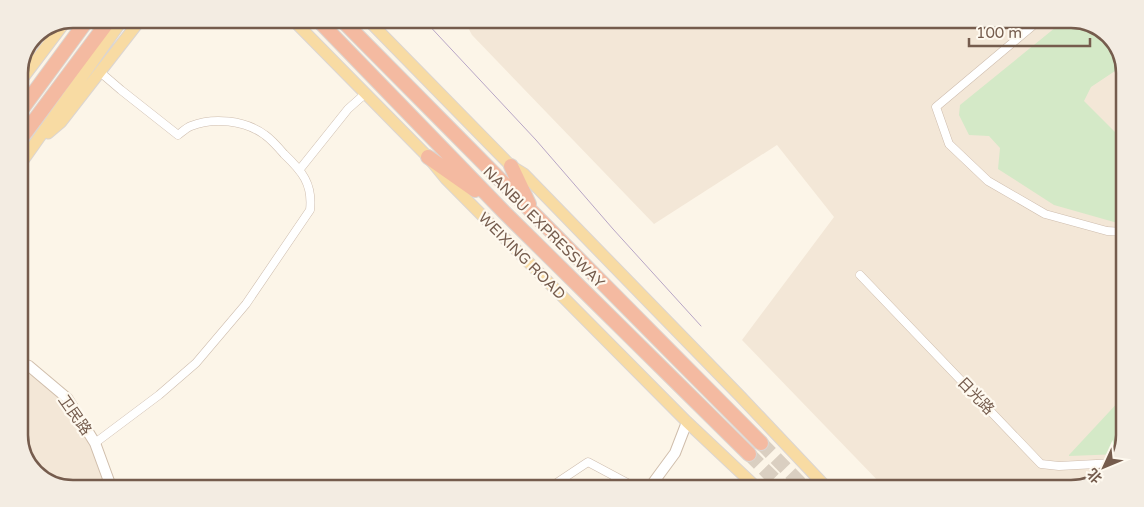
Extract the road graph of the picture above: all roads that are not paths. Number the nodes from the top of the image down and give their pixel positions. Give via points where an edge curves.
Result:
1 (81, 28) edge
2 (103, 28) edge
3 (117, 28) edge
4 (134, 28) edge
5 (300, 28) edge
6 (326, 28) edge
7 (350, 28) edge
8 (376, 28) edge
9 (383, 28) edge
10 (1029, 28) edge
11 (58, 30) edge
12 (386, 39) junction
13 (28, 71) edge
14 (100, 72) junction
15 (366, 93) junction
16 (28, 101) edge
17 (28, 129) edge
18 (32, 148) junction
19 (28, 154) edge
20 (428, 157) junction
21 (510, 166) junction
22 (300, 169) junction
23 (504, 212) junction
24 (534, 214) junction
25 (1116, 232) edge
26 (860, 275) dead end
27 (28, 366) edge
28 (687, 422) junction
29 (95, 443) junction
30 (761, 443) tunnel mouth
31 (749, 454) tunnel mouth
32 (1105, 464) edge
33 (109, 480) edge
34 (561, 480) edge
35 (622, 480) edge
36 (655, 480) edge
37 (749, 480) edge
38 (819, 480) edge

1 - 16 highway
2 - 17 highway
3 - 18 main road
4 - 14 main road
5 - 15 main road, WEIXING ROAD
6 - 23 highway, NANBU EXPRESSWAY
7 - 24 highway, NANBU EXPRESSWAY
8 - 12 main road
9 - 12 main road
10 - 25 street via 936,107 949,144 988,181 1045,214
11 - 13 main road
12 - 21 main road
14 - 18 main road via 61,122
14 - 22 street via 178,135 190,126 206,122 244,124 266,135
15 - 20 main road, WEIXING ROAD
15 - 22 street via 348,109
18 - 19 main road
20 - 23 highway
20 - 28 main road, WEIXING ROAD via 446,179
21 - 24 highway
21 - 38 main road via 524,174
22 - 29 street via 310,194 310,210 246,304 196,363
23 - 31 highway, NANBU EXPRESSWAY
24 - 30 highway, NANBU EXPRESSWAY
26 - 32 street, 日光路 via 1042,464
27 - 29 street, 卫民路 via 67,398
28 - 36 street via 675,453
28 - 37 main road, WEIXING ROAD
29 - 33 street, 卫民路
34 - 35 street via 588,462

